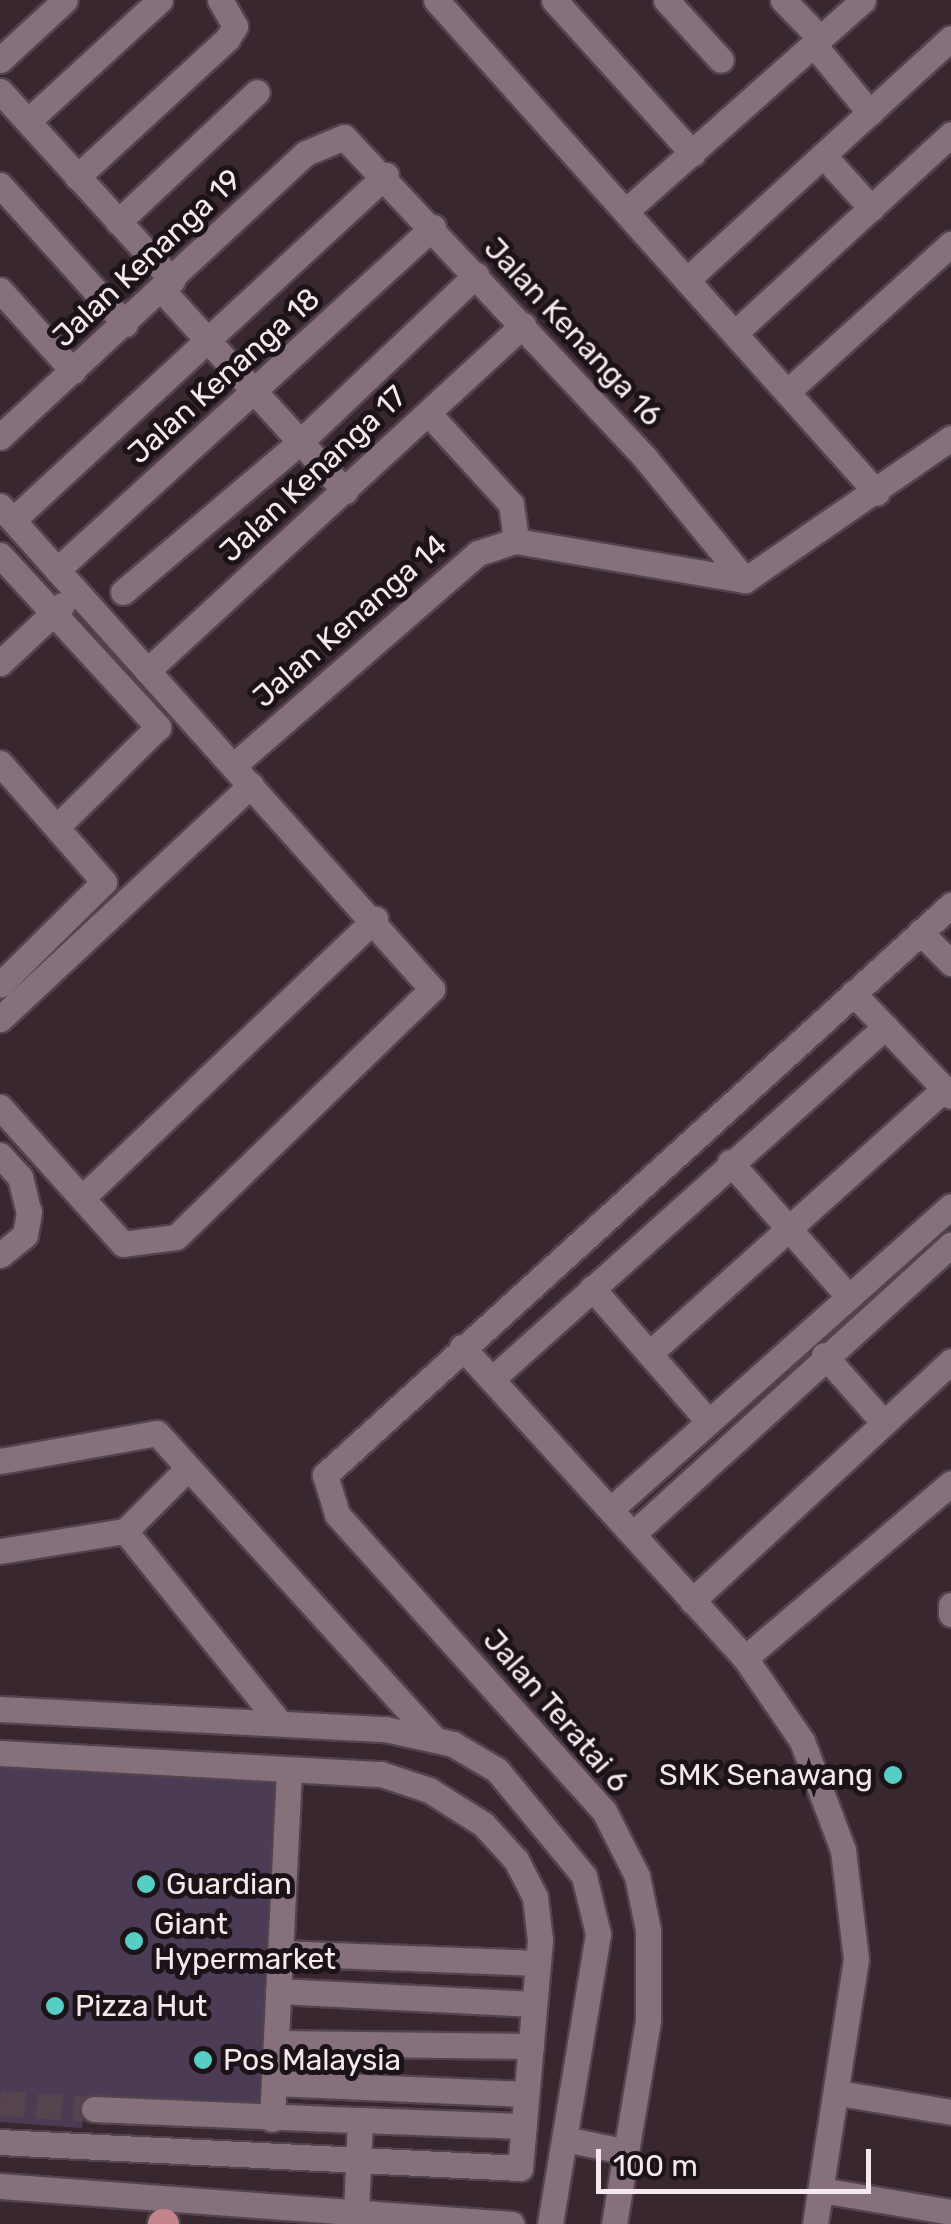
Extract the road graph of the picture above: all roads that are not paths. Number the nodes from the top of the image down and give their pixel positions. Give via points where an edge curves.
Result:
1 (65, 0) edge
2 (160, 0) edge
3 (220, 0) edge
4 (436, 0) edge
5 (554, 0) edge
6 (666, 0) edge
7 (784, 0) edge
8 (863, 0) edge
9 (951, 38) edge
10 (816, 42) junction
11 (0, 60) edge
12 (722, 60) dead end
13 (0, 90) edge
14 (257, 92) dead end
15 (870, 113) junction
16 (28, 121) junction
17 (951, 134) edge
18 (344, 137) joint
19 (693, 154) junction
20 (824, 155) junction
21 (386, 175) junction
22 (77, 177) junction
23 (0, 185) edge
24 (871, 208) junction
25 (628, 209) junction
26 (118, 222) junction
27 (433, 227) junction
28 (951, 244) edge
29 (476, 275) junction
30 (688, 278) junction
31 (167, 285) junction
32 (0, 290) edge
33 (125, 324) junction
34 (523, 325) junction
35 (736, 332) junction
36 (208, 340) junction
37 (73, 371) junction
38 (255, 392) junction
39 (788, 392) junction
40 (428, 413) junction
41 (0, 437) edge
42 (951, 438) edge
43 (300, 442) junction
44 (345, 491) junction
45 (877, 492) junction
46 (6, 513) edge
47 (516, 541) junction
48 (0, 555) edge
49 (57, 570) junction
50 (745, 580) junction
51 (76, 592) junction
52 (123, 592) dead end
53 (52, 614) junction
54 (0, 663) edge
55 (148, 671) junction
56 (0, 762) edge
57 (234, 765) junction
58 (252, 786) junction
59 (58, 827) junction
60 (951, 905) edge
61 (376, 918) junction
62 (920, 932) junction
63 (951, 963) edge
64 (2, 980) edge
65 (853, 993) junction
66 (0, 1018) edge
67 (886, 1028) junction
68 (948, 1093) edge
69 (0, 1107) edge
70 (0, 1155) edge
71 (730, 1162) junction
72 (82, 1198) junction
73 (951, 1206) edge
74 (786, 1226) junction
75 (951, 1245) edge
76 (0, 1255) edge
77 (592, 1288) junction
78 (849, 1297) junction
79 (462, 1347) junction
80 (650, 1353) junction
81 (824, 1355) junction
82 (951, 1361) edge
83 (492, 1379) junction
84 (708, 1420) junction
85 (883, 1422) junction
86 (0, 1461) edge
87 (188, 1468) junction
88 (951, 1483) edge
89 (611, 1509) junction
90 (125, 1531) junction
91 (634, 1534) junction
92 (0, 1551) edge
93 (692, 1601) junction
94 (951, 1605) edge
95 (951, 1614) edge
96 (745, 1658) junction
97 (0, 1708) edge
98 (276, 1718) junction
99 (435, 1740) junction
100 (0, 1753) edge
101 (289, 1773) junction
102 (280, 1953) junction
103 (538, 1963) junction
104 (278, 1990) junction
105 (534, 2004) junction
106 (276, 2043) junction
107 (531, 2046) junction
108 (274, 2082) junction
109 (840, 2093) junction
110 (526, 2094) junction
111 (94, 2109) tunnel mouth
112 (951, 2112) edge
113 (272, 2120) junction
114 (360, 2120) junction
115 (524, 2126) junction
116 (565, 2139) junction
117 (0, 2142) edge
118 (623, 2151) junction
119 (358, 2161) junction
120 (0, 2186) edge
121 (821, 2190) junction
122 (356, 2211) junction
123 (951, 2212) edge
124 (164, 2218) edge
125 (512, 2224) edge
126 (550, 2224) edge
127 (614, 2224) edge
128 (815, 2224) edge

1 - 11 street
2 - 16 street
3 - 22 street via 236,26 226,39
4 - 25 street
5 - 19 street
6 - 12 street
7 - 10 street
8 - 10 street
9 - 15 street
10 - 15 street
10 - 19 street
13 - 16 street
14 - 26 street
15 - 20 street
16 - 22 street
17 - 24 street
18 - 21 street, Jalan Kenanga 16
18 - 31 street, Jalan Kenanga 19 via 306,152
19 - 25 street
20 - 24 street
20 - 30 street
21 - 27 street, Jalan Kenanga 16
21 - 36 street
22 - 26 street
23 - 33 street
24 - 35 street
25 - 30 street
26 - 31 street
27 - 29 street, Jalan Kenanga 16
27 - 38 street, Jalan Kenanga 18
28 - 39 street
29 - 34 street, Jalan Kenanga 16
29 - 43 street
30 - 35 street
31 - 33 street, Jalan Kenanga 19
31 - 36 street
32 - 37 street
33 - 37 street, Jalan Kenanga 19
34 - 40 street, Jalan Kenanga 17
34 - 50 street, Jalan Kenanga 16
35 - 39 street
36 - 38 street
36 - 46 street
37 - 41 street, Jalan Kenanga 19
38 - 43 street
38 - 49 street, Jalan Kenanga 18
39 - 45 street
40 - 44 street, Jalan Kenanga 17
40 - 47 street via 511,504
42 - 45 street
43 - 44 street
43 - 52 street
44 - 55 street, Jalan Kenanga 17
45 - 50 street
46 - 49 street
47 - 50 street
47 - 57 street, Jalan Kenanga 14 via 478,554
48 - 53 street
49 - 51 street
51 - 53 street
51 - 55 street
53 - 54 street
53 - 59 street via 158,727
55 - 57 street
56 - 59 street
57 - 58 street
58 - 61 street
58 - 66 street
59 - 64 street via 94,866 100,894
60 - 62 street
61 - 72 street
61 - 72 street via 432,988 190,1223 176,1236 123,1244
62 - 63 street
62 - 65 street
65 - 67 street
65 - 79 street
67 - 68 street
67 - 71 street
68 - 74 street
69 - 72 street
70 - 76 street via 20,1177 29,1212 25,1236
71 - 74 street
71 - 77 street
73 - 78 street
74 - 78 street
74 - 80 street
75 - 81 street
77 - 80 street
77 - 83 street
78 - 84 street
79 - 83 street
79 - 118 street, Jalan Teratai 6 via 325,1476 337,1514 604,1811 637,1876 648,1930 648,2020
80 - 84 street
81 - 85 street
81 - 91 street
82 - 85 street
83 - 89 street
84 - 89 street
85 - 93 street
86 - 87 street via 135,1430 157,1432
87 - 90 street
87 - 99 street
88 - 96 street
89 - 91 street
90 - 92 street
90 - 98 street
91 - 93 street
93 - 96 street
94 - 95 street
96 - 109 street via 802,1740 842,1850 856,1959
97 - 98 street
98 - 99 street
99 - 116 street via 497,1770 584,1876 596,1968
100 - 101 street
101 - 102 street
101 - 103 street via 380,1774 483,1824 535,1897
102 - 103 street
102 - 104 street
103 - 105 street
104 - 105 street
104 - 106 street
105 - 107 street
106 - 107 street
106 - 108 street
107 - 110 street
108 - 110 street
108 - 113 street
109 - 112 street
109 - 121 street
110 - 115 street
111 - 113 street
113 - 114 street
114 - 115 street
114 - 119 street
115 - 119 street via 520,2168
116 - 118 street
116 - 126 street
117 - 119 street
118 - 127 street, Jalan Teratai 6
119 - 122 street
120 - 124 street
121 - 123 street
121 - 128 street
122 - 124 street
122 - 125 street

